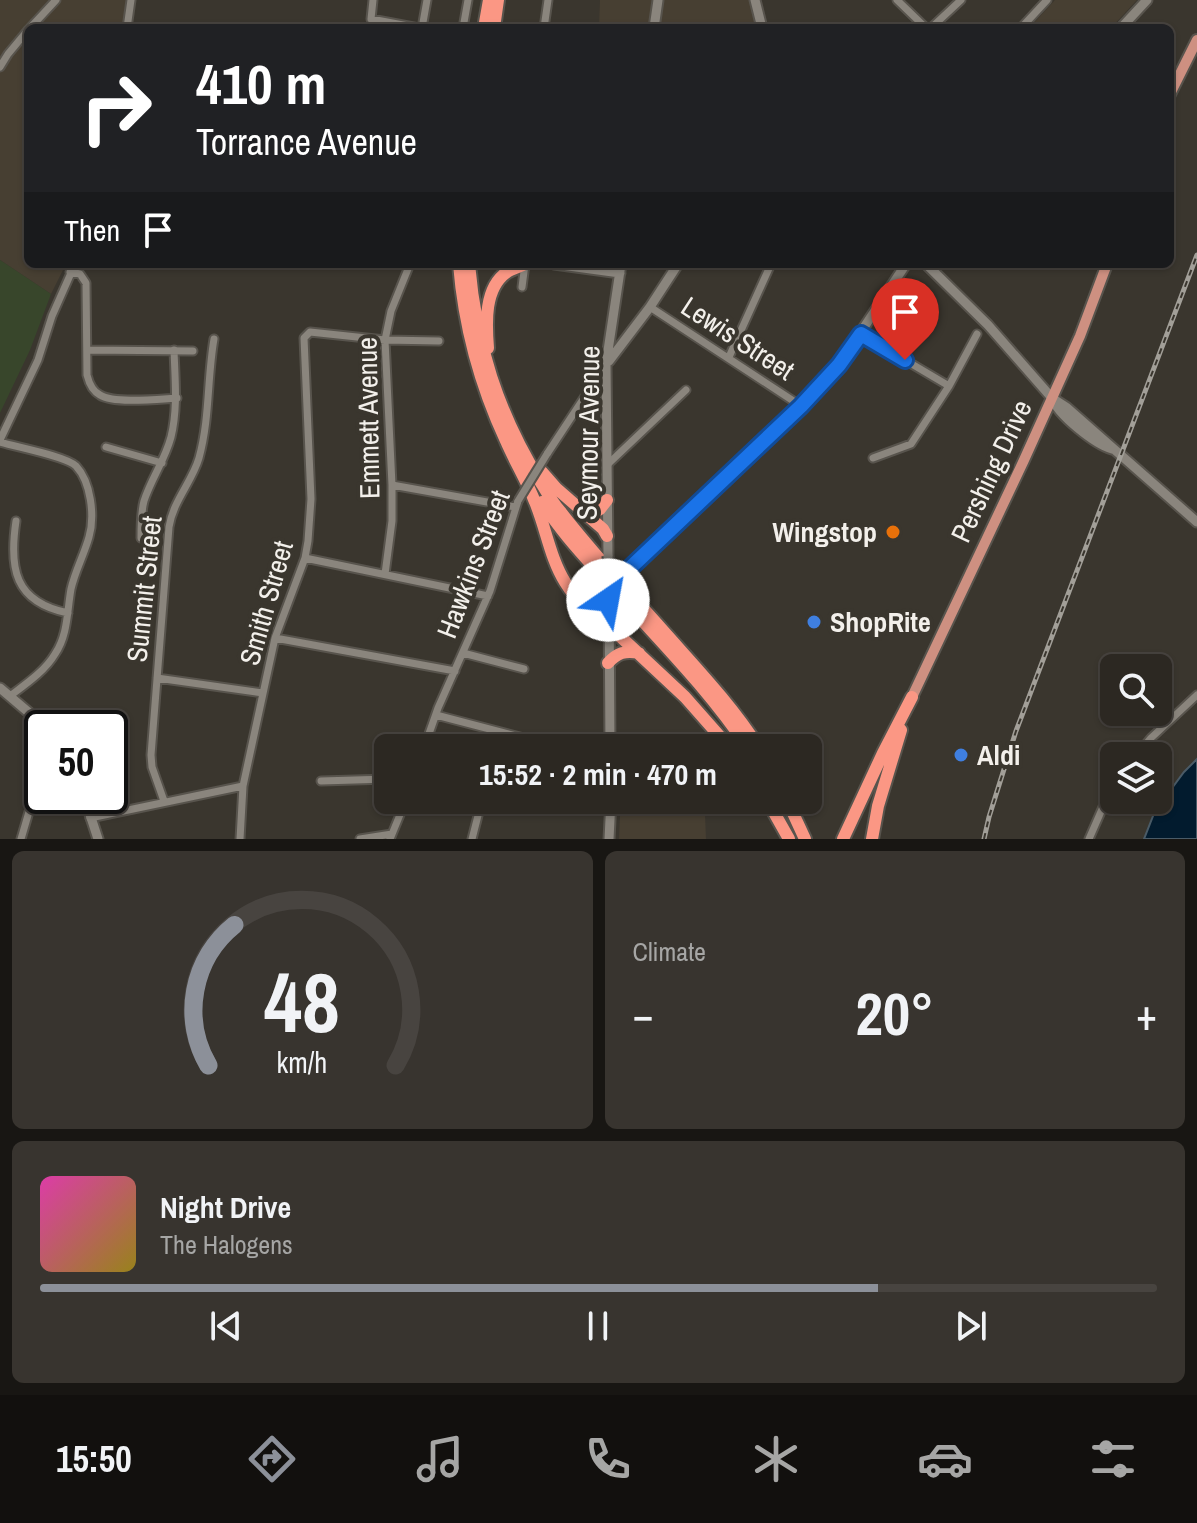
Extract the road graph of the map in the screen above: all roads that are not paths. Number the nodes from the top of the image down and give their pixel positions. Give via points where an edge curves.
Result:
1 (56, 0) edge
2 (131, 0) edge
3 (373, 0) edge
4 (427, 0) edge
5 (468, 0) edge
6 (489, 0) edge
7 (498, 0) edge
8 (548, 0) edge
9 (658, 0) edge
10 (755, 0) edge
11 (897, 0) edge
12 (961, 0) edge
13 (1047, 0) edge
14 (1147, 0) edge
15 (34, 24) edge
16 (128, 24) edge
17 (399, 24) edge
18 (422, 24) edge
19 (464, 24) edge
20 (485, 24) edge
21 (495, 24) edge
22 (545, 24) edge
23 (655, 24) edge
24 (761, 24) edge
25 (924, 24) edge
26 (934, 24) edge
27 (1025, 24) edge
28 (1125, 24) edge
29 (24, 35) edge
30 (1197, 40) edge
31 (0, 67) edge
32 (1174, 86) edge
33 (72, 268) edge
34 (408, 268) edge
35 (459, 268) edge
36 (469, 268) edge
37 (518, 268) edge
38 (525, 268) edge
39 (620, 268) edge
40 (675, 268) edge
41 (769, 268) edge
42 (903, 268) edge
43 (930, 268) edge
44 (1106, 268) edge
45 (522, 287) dead end
46 (650, 307) junction
47 (861, 334) junction
48 (977, 334) dead end
49 (214, 339) dead end
50 (385, 340) junction
51 (439, 341) dead end
52 (87, 350) junction
53 (174, 350) junction
54 (193, 351) dead end
55 (729, 357) junction
56 (606, 364) junction
57 (489, 375) junction
58 (949, 386) junction
59 (686, 390) dead end
60 (177, 398) junction
61 (1052, 398) junction
62 (801, 406) junction
63 (509, 426) junction
64 (0, 441) edge
65 (506, 441) junction
66 (106, 447) dead end
67 (873, 458) dead end
68 (162, 463) junction
69 (607, 465) junction
70 (392, 485) junction
71 (607, 500) junction
72 (516, 504) junction
73 (581, 511) junction
74 (16, 521) dead end
75 (1197, 522) edge
76 (607, 536) junction
77 (141, 538) dead end
78 (305, 558) junction
79 (385, 574) junction
80 (609, 594) junction
81 (488, 596) junction
82 (580, 601) junction
83 (68, 613) junction
84 (608, 625) junction
85 (275, 638) junction
86 (463, 653) junction
87 (639, 653) junction
88 (608, 663) junction
89 (524, 669) dead end
90 (455, 671) junction
91 (157, 678) junction
92 (0, 688) edge
93 (263, 693) junction
94 (1197, 695) edge
95 (10, 696) junction
96 (912, 697) junction
97 (26, 710) edge
98 (436, 715) junction
99 (501, 732) joint
100 (429, 734) edge
101 (509, 734) edge
102 (610, 734) edge
103 (718, 734) edge
104 (737, 734) edge
105 (750, 734) edge
106 (1148, 742) edge
107 (374, 779) edge
108 (321, 781) dead end
109 (243, 786) junction
110 (164, 801) junction
111 (28, 814) edge
112 (89, 814) edge
113 (400, 814) edge
114 (478, 814) edge
115 (610, 814) edge
116 (775, 814) edge
117 (785, 814) edge
118 (793, 814) edge
119 (1100, 814) edge
120 (90, 818) junction
121 (391, 837) edge
122 (21, 839) edge
123 (98, 839) edge
124 (240, 839) edge
125 (360, 839) edge
126 (472, 839) edge
127 (609, 839) edge
128 (789, 839) edge
129 (796, 839) edge
130 (805, 839) edge
131 (843, 839) edge
132 (872, 839) edge
133 (1089, 839) edge

1 - 15 street
2 - 16 street
3 - 17 street via 371,19
4 - 18 street
5 - 19 street
6 - 20 highway
7 - 21 highway
8 - 22 street
9 - 23 main road
10 - 24 main road
11 - 25 street
12 - 26 street
13 - 27 street
14 - 28 main road
29 - 31 street
30 - 32 main road
33 - 52 street via 86,283
33 - 64 street
34 - 50 street, Emmett Avenue
35 - 65 highway via 472,345
36 - 57 highway
37 - 57 highway via 504,275 491,295
38 - 45 street
39 - 56 main road, Seymour Avenue
40 - 46 main road
41 - 55 street
42 - 47 main road
43 - 61 main road
44 - 61 main road, Pershing Drive
46 - 55 street, Lewis Street
46 - 56 main road
47 - 58 street
47 - 62 main road
48 - 58 street
49 - 91 street, Summit Street via 206,430 197,463 170,519
50 - 51 street
50 - 70 street, Emmett Avenue
50 - 78 street, Smith Street via 306,334 311,517
52 - 53 street
52 - 60 street via 89,382 101,396
53 - 54 street
53 - 60 street
55 - 62 street, Lewis Street
56 - 69 main road, Seymour Avenue
56 - 72 street, Hawkins Street, bridge
57 - 63 highway
58 - 67 street via 911,444
59 - 69 street
60 - 68 street
61 - 75 main road via 1061,413
61 - 96 main road, Pershing Drive
62 - 80 main road, bridge via 624,573
63 - 73 highway via 543,474
63 - 105 highway via 558,509
64 - 83 street via 71,462 86,482 90,530
65 - 82 highway via 535,500 560,574
65 - 104 highway via 553,520
66 - 68 street
68 - 77 street via 143,504
69 - 71 main road, Seymour Avenue
70 - 72 street
70 - 79 street, Emmett Avenue
71 - 73 highway via 594,513
71 - 76 main road, Seymour Avenue
72 - 81 street, Hawkins Street
73 - 76 highway
74 - 83 street via 12,560 20,583 35,599
76 - 80 main road, Seymour Avenue, bridge
78 - 79 street
78 - 85 street, Smith Street
79 - 81 street
80 - 82 highway via 595,605
80 - 84 main road, Seymour Avenue
81 - 86 street, Hawkins Street
82 - 84 highway
83 - 95 street via 54,656
84 - 87 highway
84 - 88 main road, Seymour Avenue
85 - 90 street
85 - 93 street, Smith Street
86 - 89 street
86 - 90 street, Hawkins Street
87 - 88 highway via 623,652
87 - 103 highway
88 - 102 main road, Seymour Avenue
90 - 98 street, Hawkins Street
91 - 93 street
91 - 110 street, Summit Street via 151,755
92 - 95 main road
93 - 109 street, Smith Street
94 - 106 street
95 - 97 main road
96 - 131 highway
96 - 132 highway
98 - 99 street
98 - 100 street, Hawkins Street
99 - 101 street
107 - 108 street
109 - 110 street
109 - 124 street, Smith Street
110 - 120 street
111 - 122 street
112 - 120 main road
113 - 121 street
114 - 126 street
115 - 127 main road
116 - 128 highway
117 - 129 highway
118 - 130 highway
119 - 133 street
120 - 123 main road
121 - 125 street

